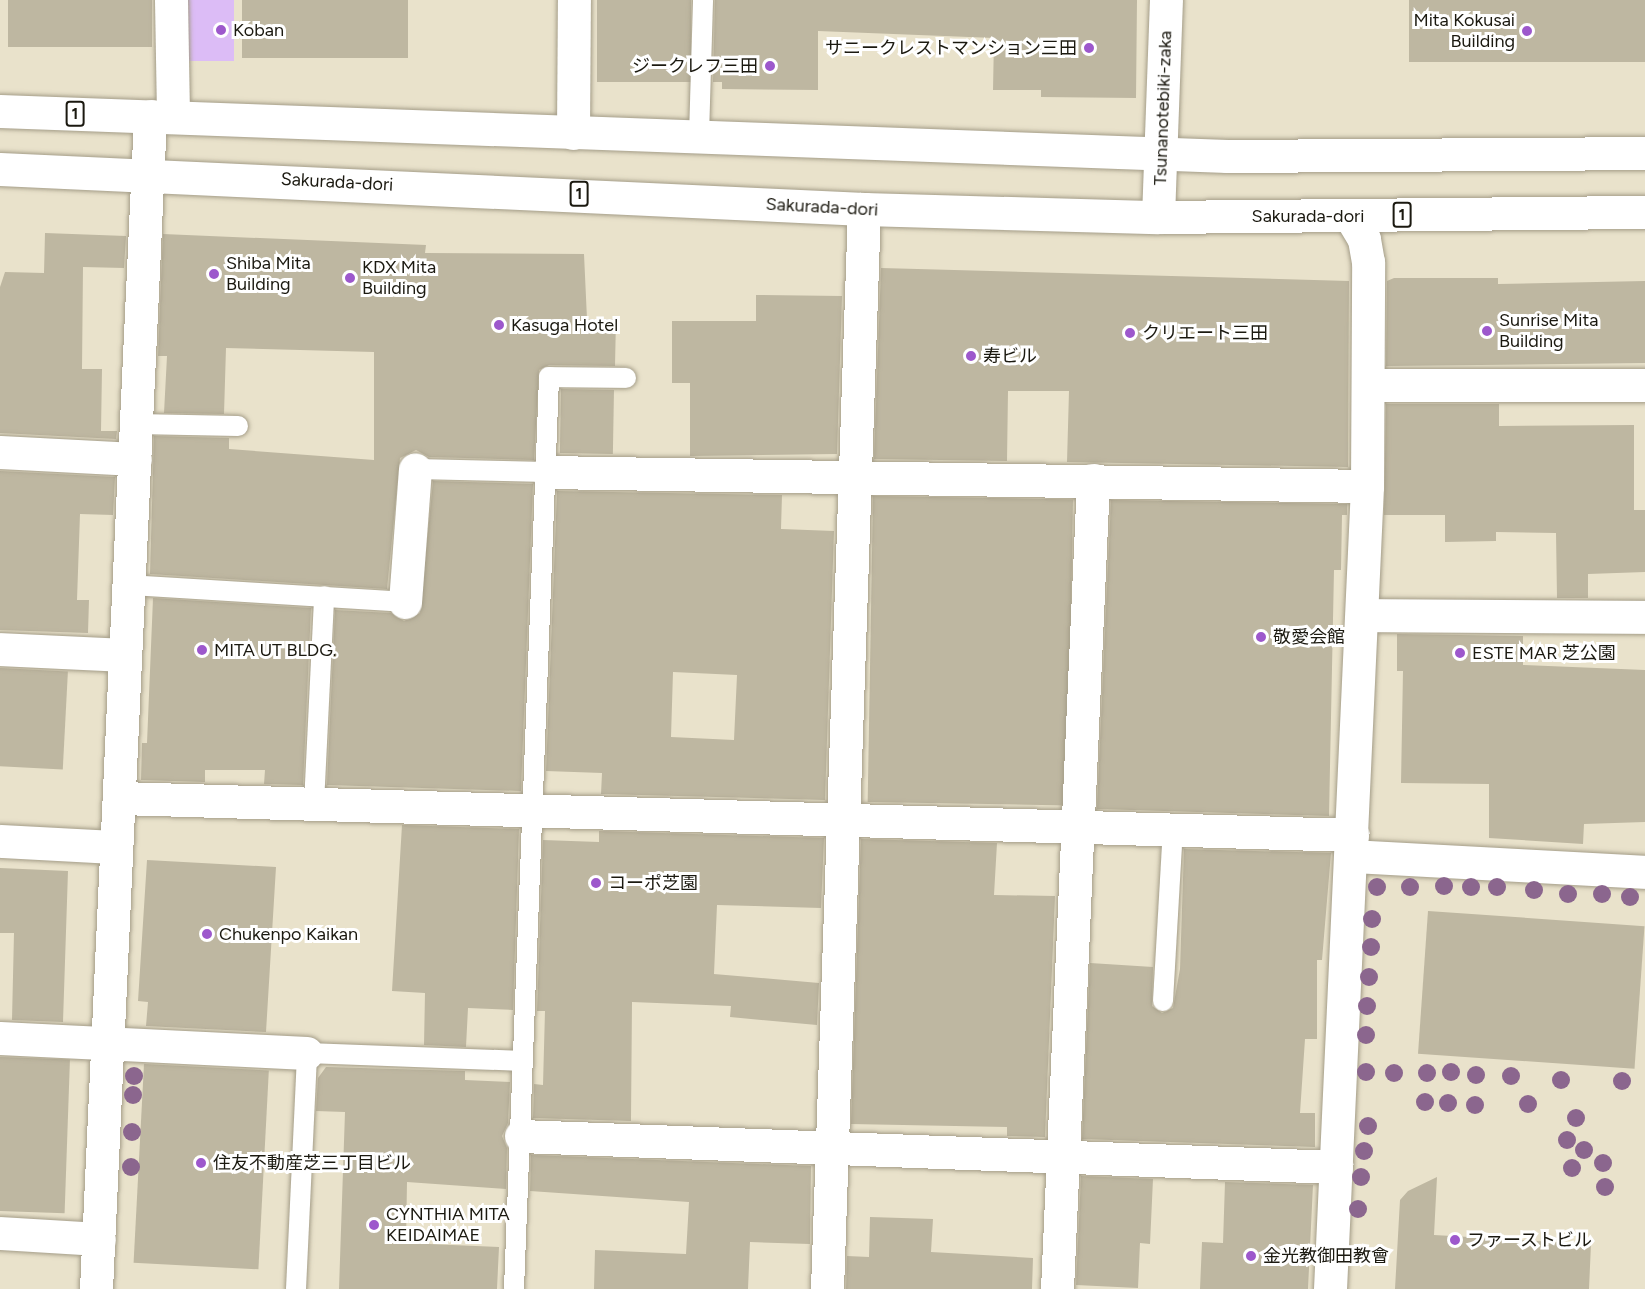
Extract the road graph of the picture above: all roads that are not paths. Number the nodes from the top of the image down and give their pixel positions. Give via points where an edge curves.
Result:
1 (171, 0) edge
2 (574, 0) edge
3 (703, 0) edge
4 (1166, 0) edge
5 (0, 111) edge
6 (161, 116) junction
7 (573, 133) junction
8 (699, 136) junction
9 (1645, 153) edge
10 (1163, 154) junction
11 (0, 169) edge
12 (147, 174) junction
13 (864, 209) junction
14 (1645, 212) edge
15 (1350, 216) junction
16 (1158, 217) junction
17 (626, 378) dead end
18 (1368, 385) junction
19 (1645, 385) edge
20 (136, 424) junction
21 (238, 426) dead end
22 (0, 452) edge
23 (135, 459) junction
24 (415, 469) joint
25 (548, 471) junction
26 (855, 475) junction
27 (1093, 480) junction
28 (1367, 486) junction
29 (129, 585) junction
30 (324, 596) junction
31 (405, 602) joint
32 (1363, 615) junction
33 (1645, 617) edge
34 (0, 649) edge
35 (125, 655) junction
36 (120, 798) junction
37 (314, 804) junction
38 (534, 811) junction
39 (843, 819) junction
40 (1078, 827) junction
41 (1173, 829) junction
42 (0, 841) edge
43 (1352, 846) junction
44 (116, 848) junction
45 (1645, 872) edge
46 (1163, 1001) dead end
47 (0, 1038) edge
48 (106, 1045) junction
49 (307, 1053) junction
50 (523, 1061) junction
51 (521, 1136) junction
52 (832, 1148) junction
53 (1063, 1156) junction
54 (1336, 1167) junction
55 (0, 1233) edge
56 (99, 1239) junction
57 (96, 1289) edge
58 (296, 1289) edge
59 (514, 1289) edge
60 (827, 1289) edge
61 (1057, 1289) edge
62 (1330, 1289) edge

1 - 6 main road
2 - 7 main road
3 - 8 lane
4 - 10 main road, Tsunanotebiki-zaka
5 - 6 main road, 1
6 - 7 main road, 1
6 - 12 main road
7 - 8 main road, 1
8 - 10 main road, 1
9 - 10 main road, 1
10 - 16 main road, Tsunanotebiki-zaka
11 - 12 main road, Sakurada-dori / 1
12 - 13 main road, Sakurada-dori / 1
12 - 20 main road
13 - 16 main road, Sakurada-dori / 1
13 - 26 main road
14 - 15 main road, Sakurada-dori / 1
15 - 16 main road, Sakurada-dori / 1
15 - 18 main road via 1364,239 1368,262
17 - 25 lane via 549,377
18 - 19 main road
18 - 28 main road
20 - 21 lane
20 - 23 main road
22 - 23 main road
23 - 29 main road
24 - 25 lane
24 - 31 main road
25 - 26 main road
25 - 38 lane
26 - 27 main road
26 - 39 main road
27 - 28 main road
27 - 40 main road
28 - 32 main road
29 - 30 lane
29 - 35 main road
30 - 31 lane
30 - 37 lane
32 - 33 main road
32 - 43 main road
34 - 35 main road
35 - 36 main road
36 - 37 main road
36 - 44 main road
37 - 38 main road
38 - 39 main road
38 - 50 lane
39 - 40 main road
39 - 52 main road
40 - 41 main road
40 - 53 main road
41 - 43 main road
41 - 46 lane
42 - 44 main road
43 - 45 main road
43 - 54 main road
44 - 48 main road
47 - 48 main road
48 - 49 main road
48 - 56 main road
49 - 50 lane
49 - 58 lane
50 - 51 lane
51 - 52 main road
51 - 59 lane
52 - 53 main road
52 - 60 main road
53 - 54 main road
53 - 61 main road
54 - 62 main road
55 - 56 main road
56 - 57 main road

